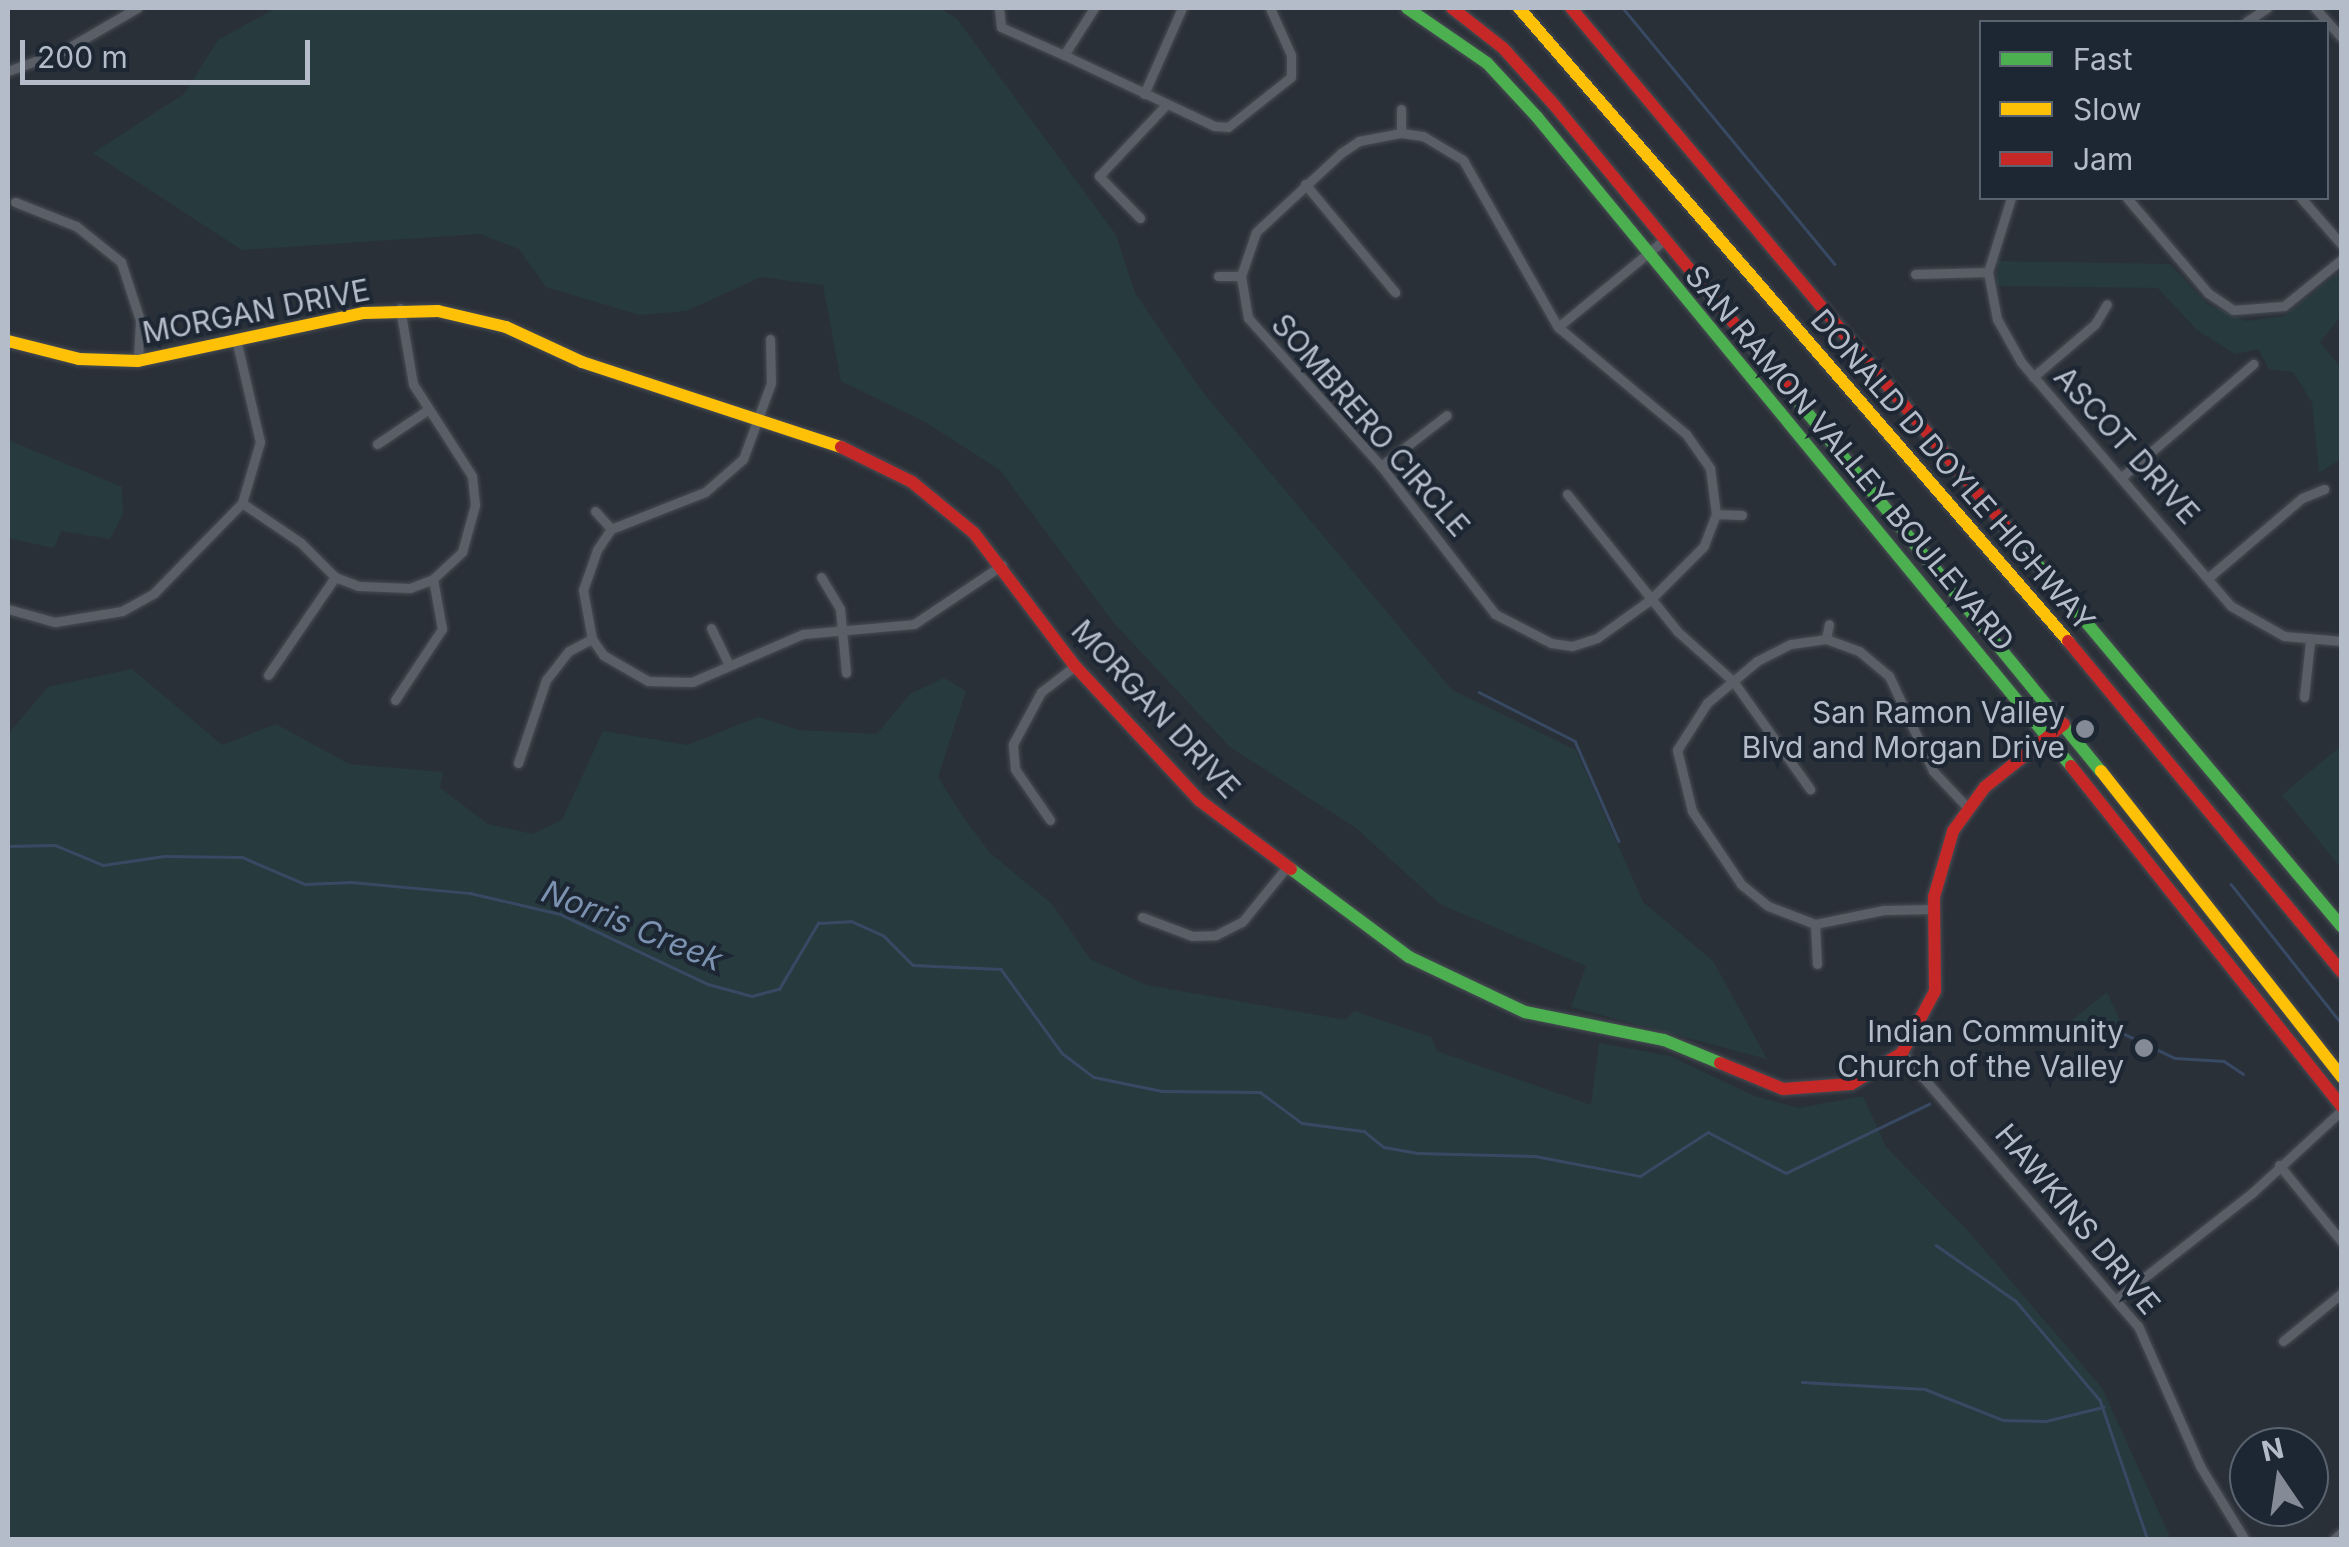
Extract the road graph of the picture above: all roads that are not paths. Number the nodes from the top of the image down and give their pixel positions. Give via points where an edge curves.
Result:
1 (138, 8) edge
2 (999, 8) edge
3 (1094, 8) edge
4 (1182, 8) edge
5 (1270, 8) edge
6 (1407, 8) edge
7 (1452, 8) edge
8 (1519, 8) edge
9 (1571, 8) edge
10 (1064, 55) junction
11 (8, 71) edge
12 (1144, 94) junction
13 (1166, 105) junction
14 (1401, 109) dead end
15 (1402, 134) junction
16 (1305, 184) junction
17 (2010, 200) edge
18 (2129, 200) edge
19 (2303, 200) edge
20 (14, 202) dead end
21 (1140, 218) dead end
22 (1665, 239) junction
23 (2342, 245) edge
24 (1648, 253) junction
25 (2342, 259) edge
26 (1988, 272) junction
27 (1915, 274) dead end
28 (1218, 276) dead end
29 (1241, 276) junction
30 (1395, 292) dead end
31 (2107, 304) dead end
32 (400, 308) junction
33 (1558, 327) junction
34 (770, 339) dead end
35 (8, 341) edge
36 (236, 343) junction
37 (138, 361) junction
38 (2253, 364) dead end
39 (2033, 377) junction
40 (426, 412) junction
41 (1447, 415) dead end
42 (761, 420) junction
43 (377, 444) dead end
44 (1380, 466) junction
45 (2123, 476) junction
46 (2324, 489) dead end
47 (1567, 494) dead end
48 (242, 503) junction
49 (595, 511) dead end
50 (1716, 514) junction
51 (1742, 515) dead end
52 (610, 529) junction
53 (1003, 564) junction
54 (336, 577) junction
55 (821, 578) dead end
56 (2208, 578) junction
57 (433, 579) junction
58 (1650, 600) junction
59 (8, 609) edge
60 (1829, 624) dead end
61 (711, 628) dead end
62 (840, 628) junction
63 (592, 638) junction
64 (1826, 640) junction
65 (2310, 642) junction
66 (2342, 642) edge
67 (1572, 646) junction
68 (1573, 660) dead end
69 (729, 665) junction
70 (1076, 666) junction
71 (846, 673) dead end
72 (268, 675) dead end
73 (1733, 681) junction
74 (2304, 697) dead end
75 (395, 700) dead end
76 (2064, 724) junction
77 (2048, 736) junction
78 (1678, 750) junction
79 (1663, 751) dead end
80 (518, 762) dead end
81 (1810, 789) dead end
82 (1967, 807) junction
83 (1050, 820) dead end
84 (1286, 869) junction
85 (1934, 910) junction
86 (1142, 916) dead end
87 (1815, 924) junction
88 (2342, 927) edge
89 (1816, 964) dead end
90 (2342, 972) edge
91 (1902, 1053) junction
92 (2342, 1077) edge
93 (2342, 1108) edge
94 (2279, 1165) junction
95 (2342, 1242) edge
96 (2342, 1293) edge
97 (2118, 1298) junction
98 (2283, 1341) dead end
99 (2342, 1532) edge
100 (2245, 1540) edge
101 (2332, 1540) edge

1 - 11 street via 63,51
2 - 10 street via 1001,27
3 - 10 street
4 - 12 street
5 - 13 street via 1291,55 1292,77 1228,127
6 - 24 main road, SAN RAMON VALLEY BOULEVARD via 1487,63
7 - 22 main road, SAN RAMON VALLEY BOULEVARD via 1503,48
8 - 90 main road, DONALD D DOYLE HIGHWAY via 2176,765
9 - 88 main road, DONALD D DOYLE HIGHWAY
10 - 12 street
12 - 13 street
13 - 21 street via 1100,176
14 - 15 street
15 - 16 street via 1359,141
15 - 33 street via 1423,136 1463,160
16 - 29 street via 1256,232
16 - 30 street
17 - 26 street, ASCOT DRIVE
18 - 25 street via 2208,293 2233,310 2284,306
19 - 23 street
20 - 37 street via 76,226 120,262 140,320
22 - 24 street
22 - 76 main road, SAN RAMON VALLEY BOULEVARD
24 - 33 street
24 - 77 main road, SAN RAMON VALLEY BOULEVARD
26 - 27 street
26 - 39 street, ASCOT DRIVE via 1997,319
28 - 29 street
29 - 44 street, SOMBRERO CIRCLE via 1256,334
31 - 39 street via 2095,324
32 - 36 main road, MORGAN DRIVE
32 - 40 street via 404,349
32 - 42 main road, MORGAN DRIVE via 473,316 582,362
33 - 50 street via 1694,443 1710,468
34 - 42 street via 775,355
35 - 37 main road, MORGAN DRIVE via 78,359
36 - 37 main road, MORGAN DRIVE
36 - 48 street via 260,442
38 - 45 street
39 - 45 street, ASCOT DRIVE
40 - 43 street
40 - 57 street via 464,460 475,504 462,552
41 - 44 street
42 - 52 street via 726,478 687,501
42 - 53 main road, MORGAN DRIVE via 860,454 912,482
44 - 67 street, SOMBRERO CIRCLE via 1496,614 1532,637
45 - 56 street, ASCOT DRIVE
46 - 56 street via 2302,498
47 - 58 street
48 - 54 street via 301,542
48 - 59 street via 154,594 122,611 56,622
49 - 52 street
50 - 51 street
50 - 58 street via 1704,546
52 - 63 street via 583,590
53 - 62 street via 914,624
53 - 70 main road, MORGAN DRIVE
54 - 57 street via 380,589
54 - 72 street
55 - 62 street via 836,597
56 - 65 street, ASCOT DRIVE via 2251,621
57 - 75 street via 442,629
58 - 67 street via 1597,638
58 - 73 street
60 - 64 street
61 - 69 street
62 - 69 street via 803,634
62 - 71 street
63 - 69 street via 618,668 648,681 692,682
63 - 80 street via 569,651 546,680
64 - 73 street via 1780,647
64 - 82 street via 1860,651 1889,676 1932,771
65 - 66 street, ASCOT DRIVE
65 - 74 street
67 - 68 street
70 - 83 street via 1042,692 1013,744 1015,769
70 - 84 main road, MORGAN DRIVE via 1199,800
73 - 78 street via 1707,703
73 - 81 street
76 - 77 main road, MORGAN DRIVE
76 - 92 main road, SAN RAMON VALLEY BOULEVARD
77 - 82 main road, MORGAN DRIVE
77 - 93 main road, SAN RAMON VALLEY BOULEVARD
78 - 79 street
78 - 87 street via 1692,810 1740,884 1768,906
82 - 85 main road, MORGAN DRIVE via 1942,856
84 - 86 street via 1242,922 1216,935 1192,936
84 - 91 main road, MORGAN DRIVE via 1409,957 1476,994 1578,1026 1664,1040 1767,1086 1835,1089 1869,1078
85 - 87 street via 1884,910
85 - 91 main road, MORGAN DRIVE via 1935,991
87 - 89 street
91 - 97 street, HAWKINS DRIVE
93 - 94 street
94 - 95 street
94 - 97 street
96 - 98 street
97 - 100 street, HAWKINS DRIVE via 2156,1357 2200,1466
99 - 101 street

